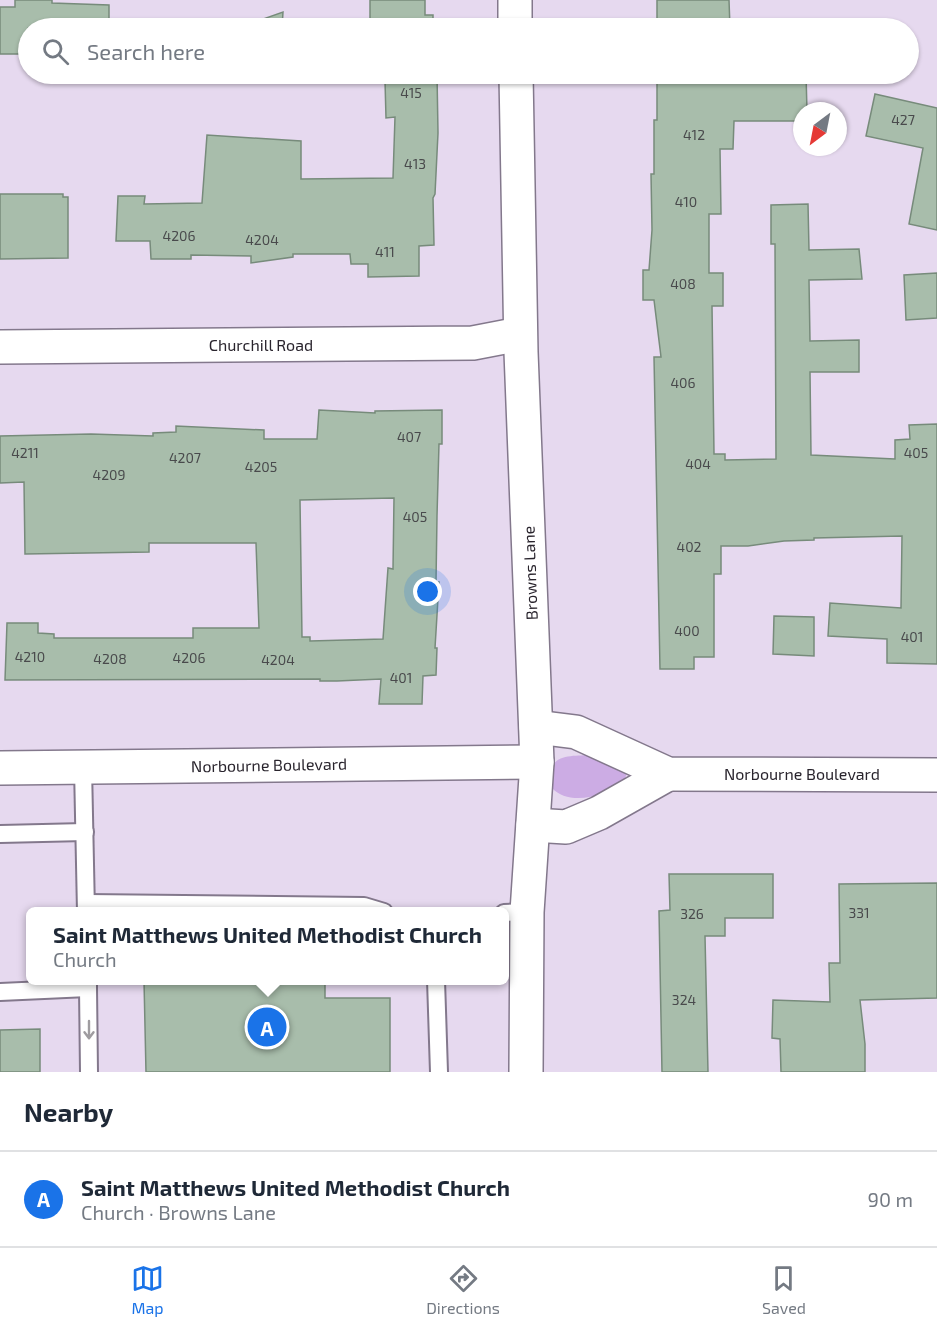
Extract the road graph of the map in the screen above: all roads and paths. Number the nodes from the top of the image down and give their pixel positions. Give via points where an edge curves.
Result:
1 (515, 0) edge
2 (516, 18) edge
3 (516, 84) edge
4 (520, 334) junction
5 (0, 346) edge
6 (536, 727) junction
7 (537, 762) junction
8 (83, 767) junction
9 (0, 768) edge
10 (668, 774) junction
11 (937, 775) edge
12 (533, 825) junction
13 (85, 832) junction
14 (0, 834) edge
15 (86, 907) edge
16 (367, 907) edge
17 (515, 912) edge
18 (77, 985) edge
19 (88, 985) edge
20 (436, 985) edge
21 (0, 992) edge
22 (89, 1072) edge
23 (439, 1072) edge
24 (526, 1072) edge

1 - 2 street
3 - 4 street, Browns Lane
4 - 5 street, Churchill Road via 473,343
4 - 6 street, Browns Lane
6 - 7 street, Browns Lane
6 - 10 street, Norbourne Boulevard via 576,732
7 - 8 street, Norbourne Boulevard
7 - 12 street, Browns Lane
8 - 9 street, Norbourne Boulevard
8 - 13 lane
10 - 11 street, Norbourne Boulevard
10 - 12 street, Norbourne Boulevard via 566,827
12 - 17 street, Browns Lane
13 - 14 lane
13 - 15 lane
15 - 16 lane
17 - 24 street, Browns Lane
18 - 21 lane
19 -> 22 lane
20 - 23 lane

